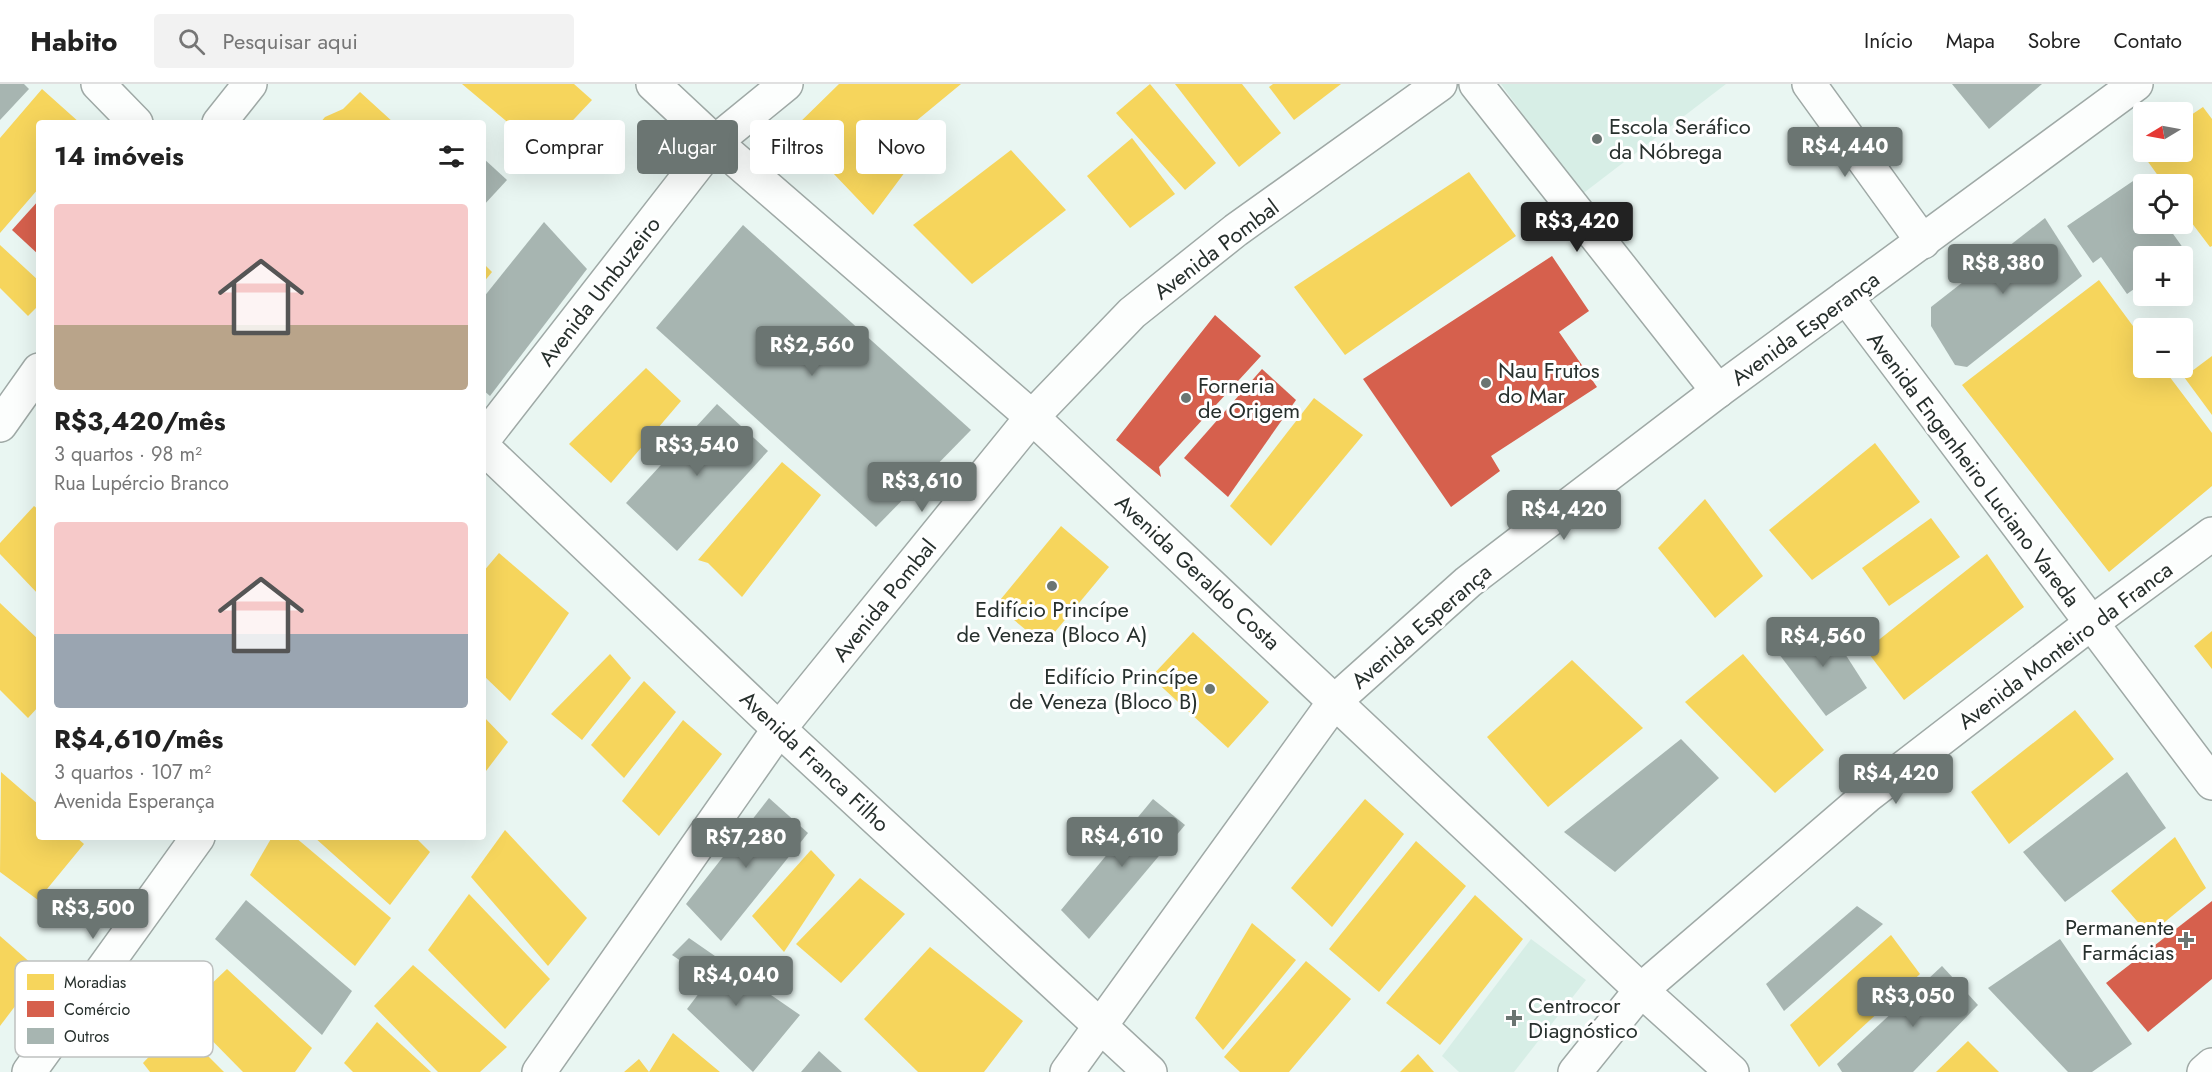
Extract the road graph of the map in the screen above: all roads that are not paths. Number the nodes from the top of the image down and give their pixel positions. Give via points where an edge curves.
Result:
1 (98, 84) edge
2 (250, 84) edge
3 (652, 84) edge
4 (786, 84) edge
5 (1440, 84) edge
6 (1476, 84) edge
7 (1809, 84) edge
8 (2136, 84) edge
9 (133, 120) edge
10 (221, 120) edge
11 (691, 120) edge
12 (738, 123) edge
13 (738, 162) edge
14 (690, 174) edge
15 (1923, 242) junction
16 (1846, 297) junction
17 (36, 374) edge
18 (1718, 391) junction
19 (1032, 417) junction
20 (0, 425) edge
21 (486, 436) edge
22 (486, 450) edge
23 (2212, 534) edge
24 (2090, 624) junction
25 (1335, 701) junction
26 (779, 729) junction
27 (2212, 783) edge
28 (196, 840) edge
29 (109, 961) edge
30 (1641, 990) junction
31 (1101, 1025) junction
32 (40, 1057) edge
33 (2212, 1065) edge
34 (29, 1072) edge
35 (539, 1072) edge
36 (1067, 1072) edge
37 (1150, 1072) edge
38 (1575, 1072) edge
39 (1732, 1072) edge
40 (2204, 1072) edge

1 - 9 street
2 - 10 street
3 - 11 street, Avenida Geraldo Costa
4 - 12 street, Avenida Umbuzeiro
5 - 19 street, Avenida Pombal via 1236,231 1132,314
6 - 18 street
7 - 15 street
8 - 15 street, Avenida Esperança
13 - 19 street, Avenida Geraldo Costa
14 - 21 street, Avenida Umbuzeiro
15 - 16 street, Avenida Esperança
16 - 18 street, Avenida Esperança
16 - 24 street, Avenida Engenheiro Luciano Vareda
17 - 20 street
18 - 25 street, Avenida Esperança via 1468,582
19 - 25 street, Avenida Geraldo Costa
19 - 26 street, Avenida Pombal
22 - 26 street, Avenida Franca Filho
23 - 24 street, Avenida Monteiro da Franca
24 - 27 street, Avenida Engenheiro Luciano Vareda
24 - 30 street, Avenida Monteiro da Franca via 1867,796
25 - 30 street, Avenida Geraldo Costa
25 - 31 street, Avenida Esperança
26 - 31 street, Avenida Franca Filho
26 - 35 street, Avenida Pombal
28 - 29 street
30 - 38 street, Avenida Monteiro da Franca
30 - 39 street, Avenida Geraldo Costa
31 - 36 street, Avenida Esperança
31 - 37 street, Avenida Franca Filho
32 - 34 street
33 - 40 street

